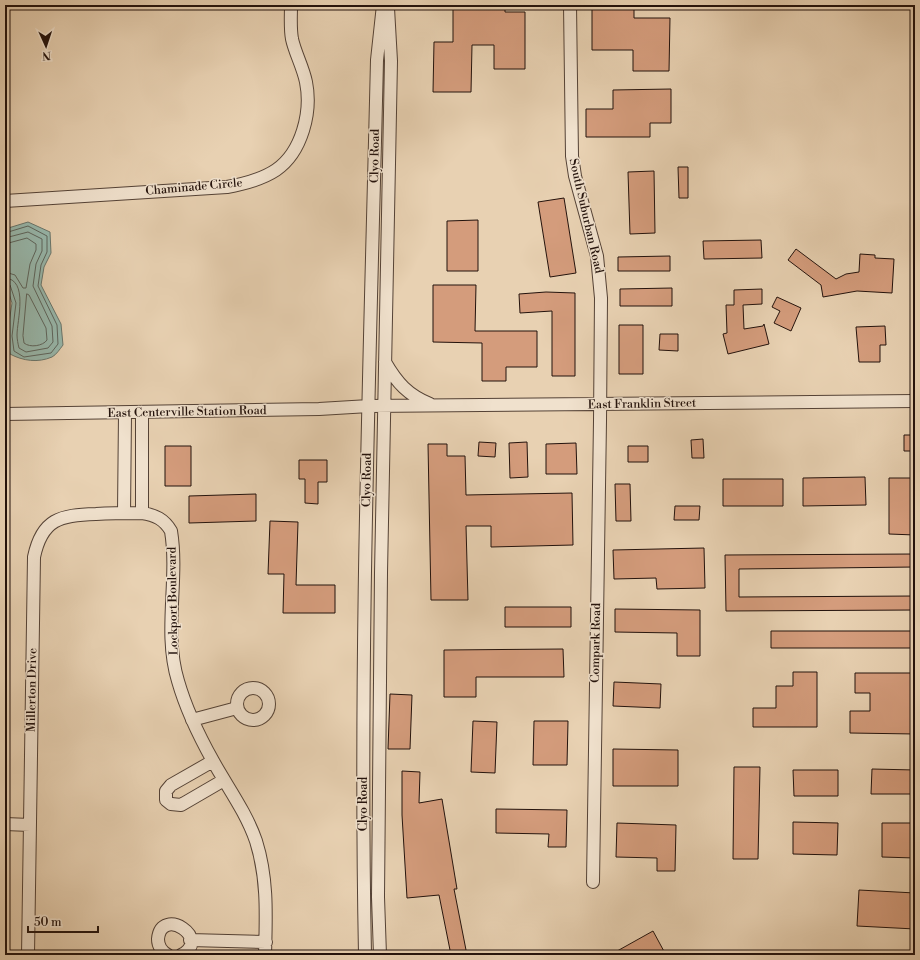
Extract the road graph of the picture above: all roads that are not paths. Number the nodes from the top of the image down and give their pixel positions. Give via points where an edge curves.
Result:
1 (291, 5) edge
2 (382, 5) edge
3 (388, 5) edge
4 (570, 5) edge
5 (5, 201) edge
6 (385, 361) junction
7 (915, 401) edge
8 (600, 404) junction
9 (369, 406) junction
10 (384, 406) junction
11 (434, 406) junction
12 (142, 413) junction
13 (5, 414) edge
14 (124, 414) junction
15 (124, 513) junction
16 (142, 513) junction
17 (237, 708) dead end
18 (192, 720) junction
19 (213, 761) junction
20 (224, 780) junction
21 (5, 824) edge
22 (30, 825) junction
23 (593, 882) dead end
24 (190, 940) junction
25 (266, 942) junction
26 (28, 955) edge
27 (168, 955) edge
28 (181, 955) edge
29 (265, 955) edge
30 (365, 955) edge
31 (380, 955) edge

1 - 5 street, Chaminade Circle via 292,38 306,81 308,98 306,119 299,141 289,157 276,170 258,180 227,186
2 - 9 street, Clyo Road via 377,60
3 - 6 street, Clyo Road via 391,61
4 - 8 street, South Suburban Road via 572,156 575,176 594,241 600,277
6 - 10 street, Clyo Road
6 - 11 street via 405,390 417,399
7 - 8 street, East Franklin Street
8 - 11 street, East Franklin Street
8 - 23 street, Compark Road
9 - 10 street, East Franklin Street
9 - 12 street, East Centerville Station Road
9 - 30 street, Clyo Road via 363,764
10 - 11 street, East Franklin Street
10 - 31 street, Clyo Road via 378,898
12 - 14 street, East Centerville Station Road
12 - 16 street
13 - 14 street, East Centerville Station Road
14 - 15 street
15 - 16 street, Millerton Drive
15 - 22 street, Millerton Drive via 64,516 46,527 37,542 34,557
16 - 18 street, Lockport Boulevard via 154,515 171,531 171,644 178,681
17 - 18 street
18 - 19 street, Lockport Boulevard
19 - 20 street, Lockport Boulevard
19 - 20 street via 171,785 166,791 166,800 171,804 182,805
20 - 25 street, Lockport Boulevard via 250,826 261,861 266,896
21 - 22 street
22 - 26 street, Millerton Drive
24 - 25 street
24 - 27 street via 187,930 183,927 172,925 163,929 158,944
24 - 28 street via 188,950
25 - 29 street, Lockport Boulevard

